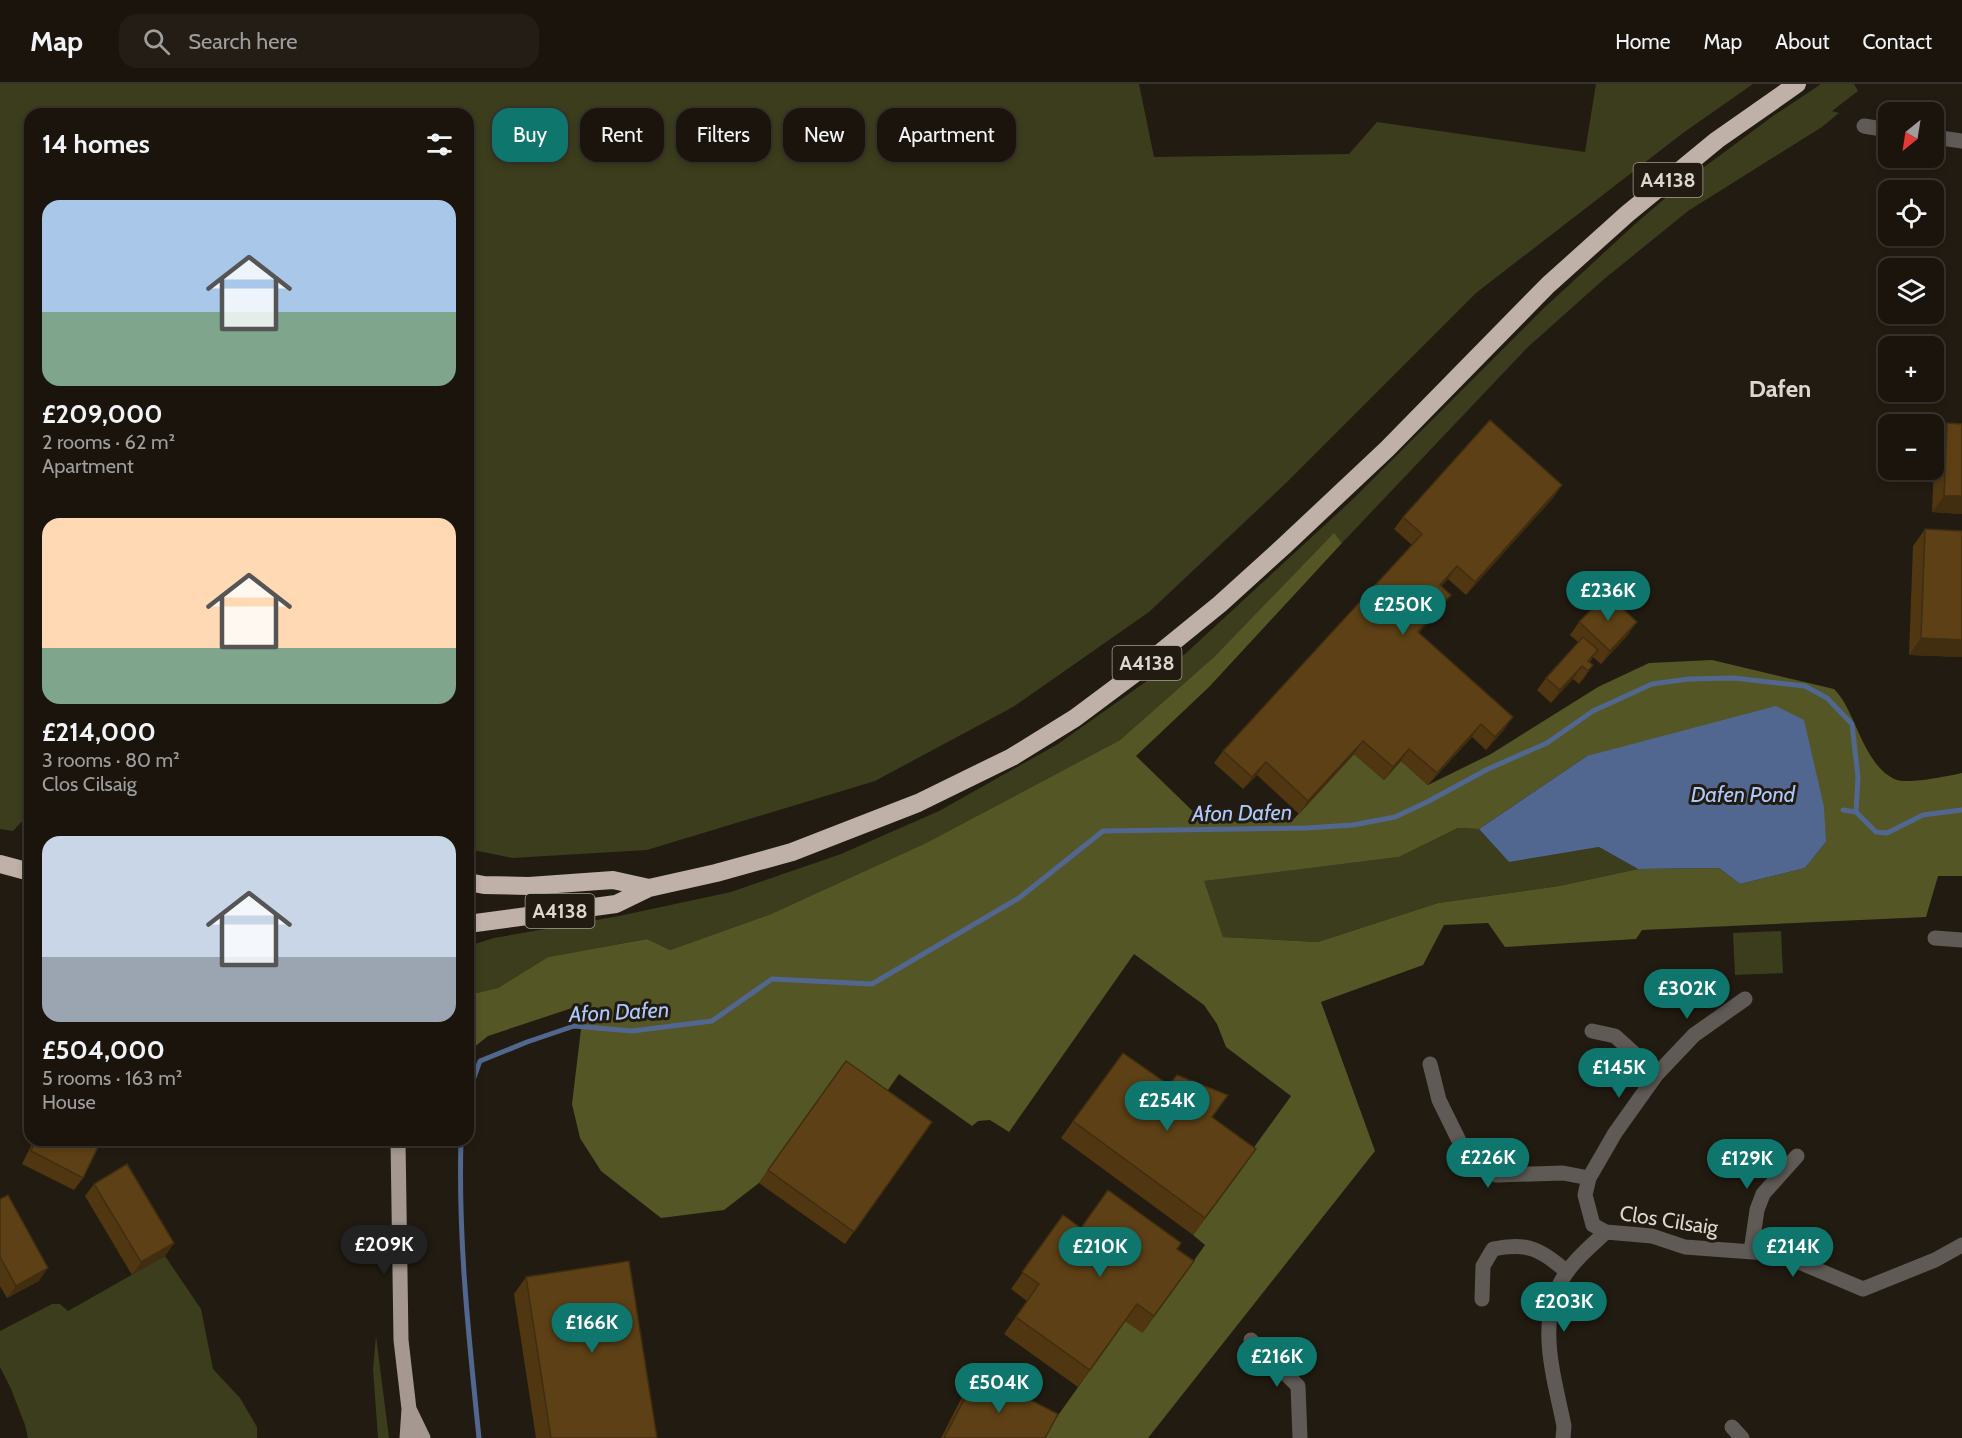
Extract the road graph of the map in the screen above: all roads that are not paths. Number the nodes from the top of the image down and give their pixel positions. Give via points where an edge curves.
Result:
1 (1797, 84) edge
2 (1864, 126) dead end
3 (1878, 128) edge
4 (1944, 138) edge
5 (1962, 141) edge
6 (0, 864) edge
7 (24, 870) edge
8 (474, 883) edge
9 (649, 888) junction
10 (474, 923) edge
11 (1935, 938) dead end
12 (1962, 940) edge
13 (1745, 999) dead end
14 (1592, 1031) dead end
15 (1430, 1064) dead end
16 (1657, 1074) junction
17 (398, 1146) edge
18 (1797, 1156) dead end
19 (1589, 1178) junction
20 (1606, 1232) junction
21 (1962, 1245) edge
22 (1751, 1251) junction
23 (1566, 1272) junction
24 (1482, 1299) dead end
25 (1251, 1340) dead end
26 (409, 1409) junction
27 (407, 1438) edge
28 (423, 1438) edge
29 (1300, 1438) edge
30 (1563, 1438) edge

1 - 9 highway, A4138 via 1717,140 1627,214 1548,285 1387,448 1228,597 1075,718 1012,757 918,803 842,834 792,852
2 - 3 street
4 - 5 street
6 - 7 highway
8 - 9 highway, A4138 via 529,886 613,880
9 - 10 highway, A4138 via 615,904
11 - 12 street
13 - 16 street, Clos Cilsaig via 1694,1035
14 - 16 street via 1615,1036
15 - 19 street via 1439,1100 1467,1159 1496,1175 1563,1173
16 - 19 street, Clos Cilsaig
17 - 26 main road via 401,1340
18 - 22 street via 1762,1194
19 - 20 street, Clos Cilsaig via 1585,1195 1593,1225
20 - 22 street, Clos Cilsaig via 1652,1236 1685,1247
20 - 23 street
21 - 22 street, Clos Cilsaig via 1863,1289 1780,1254
23 - 24 street via 1537,1249 1493,1249 1483,1266
23 - 30 street via 1555,1293 1547,1330
25 - 29 street via 1298,1386
26 - 27 main road
26 - 28 main road

